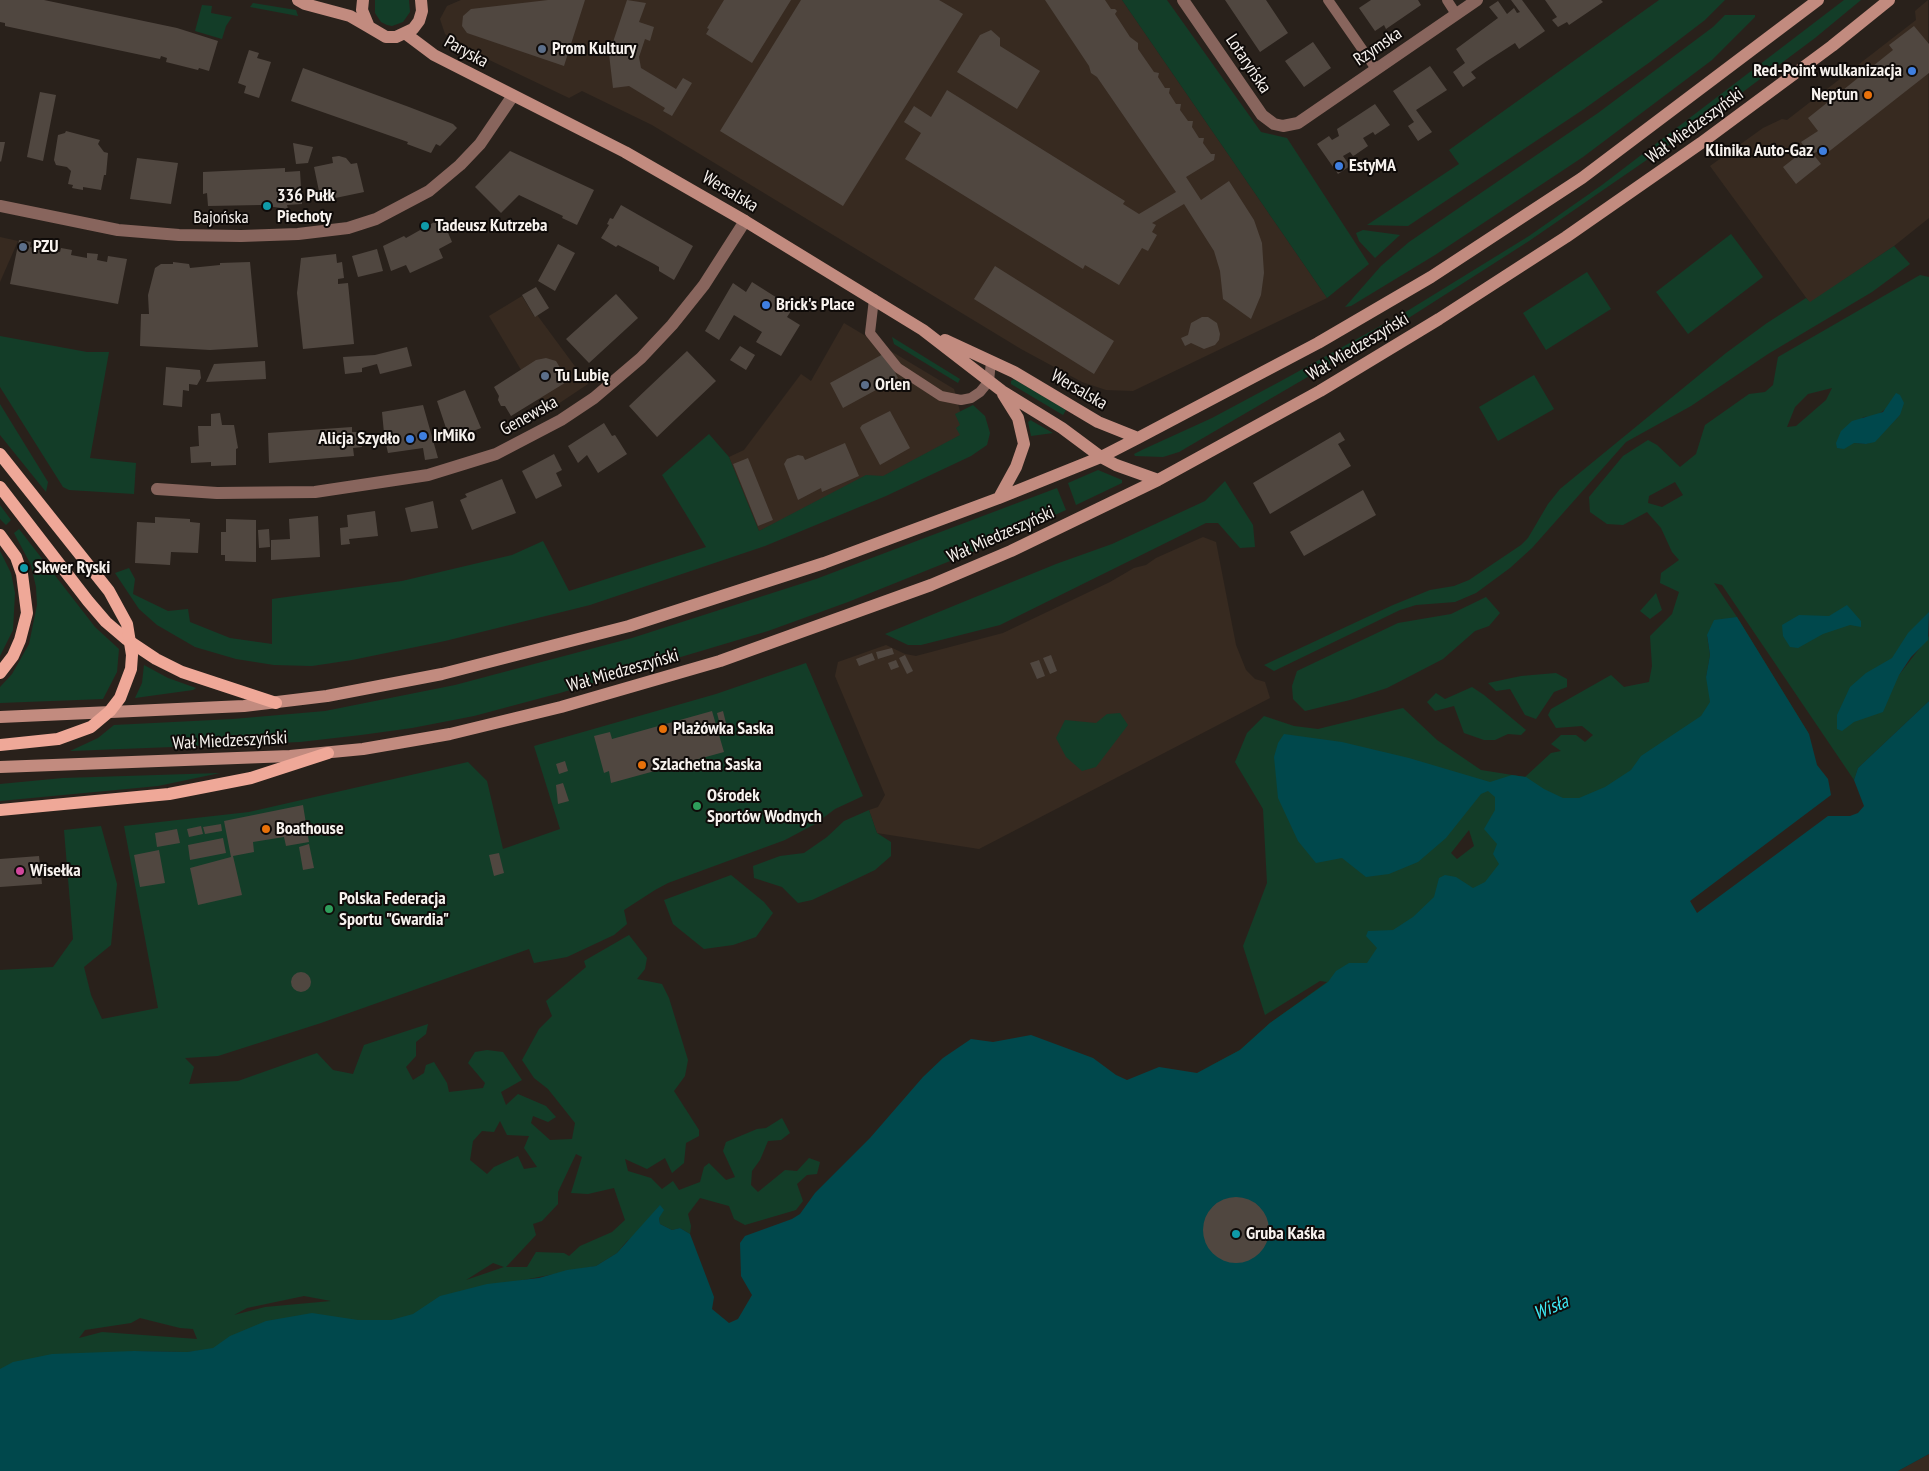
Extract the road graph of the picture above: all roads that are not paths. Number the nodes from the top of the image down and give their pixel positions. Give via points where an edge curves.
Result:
1 (298, 0) edge
2 (363, 0) edge
3 (421, 0) edge
4 (1183, 0) edge
5 (1328, 0) edge
6 (1447, 0) edge
7 (1477, 0) edge
8 (1818, 0) edge
9 (1888, 0) edge
10 (1456, 14) junction
11 (369, 27) junction
12 (406, 34) junction
13 (1376, 70) junction
14 (512, 97) junction
15 (1298, 122) joint
16 (0, 206) edge
17 (745, 221) junction
18 (874, 299) junction
19 (923, 330) junction
20 (992, 362) junction
21 (989, 381) junction
22 (1002, 391) junction
23 (1138, 438) junction
24 (0, 454) edge
25 (1101, 456) junction
26 (1158, 480) junction
27 (0, 487) edge
28 (157, 489) dead end
29 (999, 498) junction
30 (0, 534) edge
31 (0, 673) edge
32 (276, 703) junction
33 (0, 717) edge
34 (0, 744) edge
35 (328, 753) junction
36 (0, 767) edge
37 (0, 810) edge

1 - 11 main road via 350,16
2 - 11 main road via 362,10
3 - 12 main road via 419,21
4 - 15 street, Lotaryńska via 1262,115 1283,126
5 - 13 lane
6 - 10 lane
7 - 10 street, Rzymska
8 - 23 main road, Wał Miedzeszyński via 1582,178 1478,248 1318,343
9 - 26 main road, Wał Miedzeszyński via 1766,96 1566,237 1320,391
10 - 13 street, Rzymska
11 - 12 main road via 386,37
12 - 14 main road, Paryska via 434,55
13 - 15 street, Rzymska
14 - 16 street, Bajońska via 480,144 429,192 376,219 348,228 289,234 180,235 118,230
14 - 17 main road, Wersalska via 625,152
17 - 18 main road, Wersalska
17 - 28 street, Genewska via 704,285 641,358 586,403 547,428 496,454 428,474 315,492 217,493
18 - 19 main road, Wersalska
18 - 21 lane via 870,333 898,368 941,396 961,400 980,392
19 - 20 main road, Wersalska
19 - 21 main road, Wersalska
20 - 21 lane
20 - 23 main road, Wersalska via 1098,422
21 - 22 main road, Wersalska
22 - 25 main road, Wersalska
22 - 29 main road, Wersalska via 1018,418 1024,444
23 - 25 main road, Wał Miedzeszyński
24 - 34 main road, bridge via 109,591 127,624 132,655 131,669 120,698 91,727 58,739
25 - 26 main road, Wersalska
25 - 29 main road, Wał Miedzeszyński
26 - 35 main road, Wał Miedzeszyński via 1020,547 931,585 720,660 597,698 499,723 411,742
27 - 32 main road via 88,601 126,639 182,672
29 - 32 main road, Wał Miedzeszyński via 824,563 629,626 442,674
30 - 31 main road via 16,557 22,574 27,613 13,656
32 - 33 main road, Wał Miedzeszyński
35 - 36 main road, Wał Miedzeszyński
35 - 37 main road via 251,778 169,794

